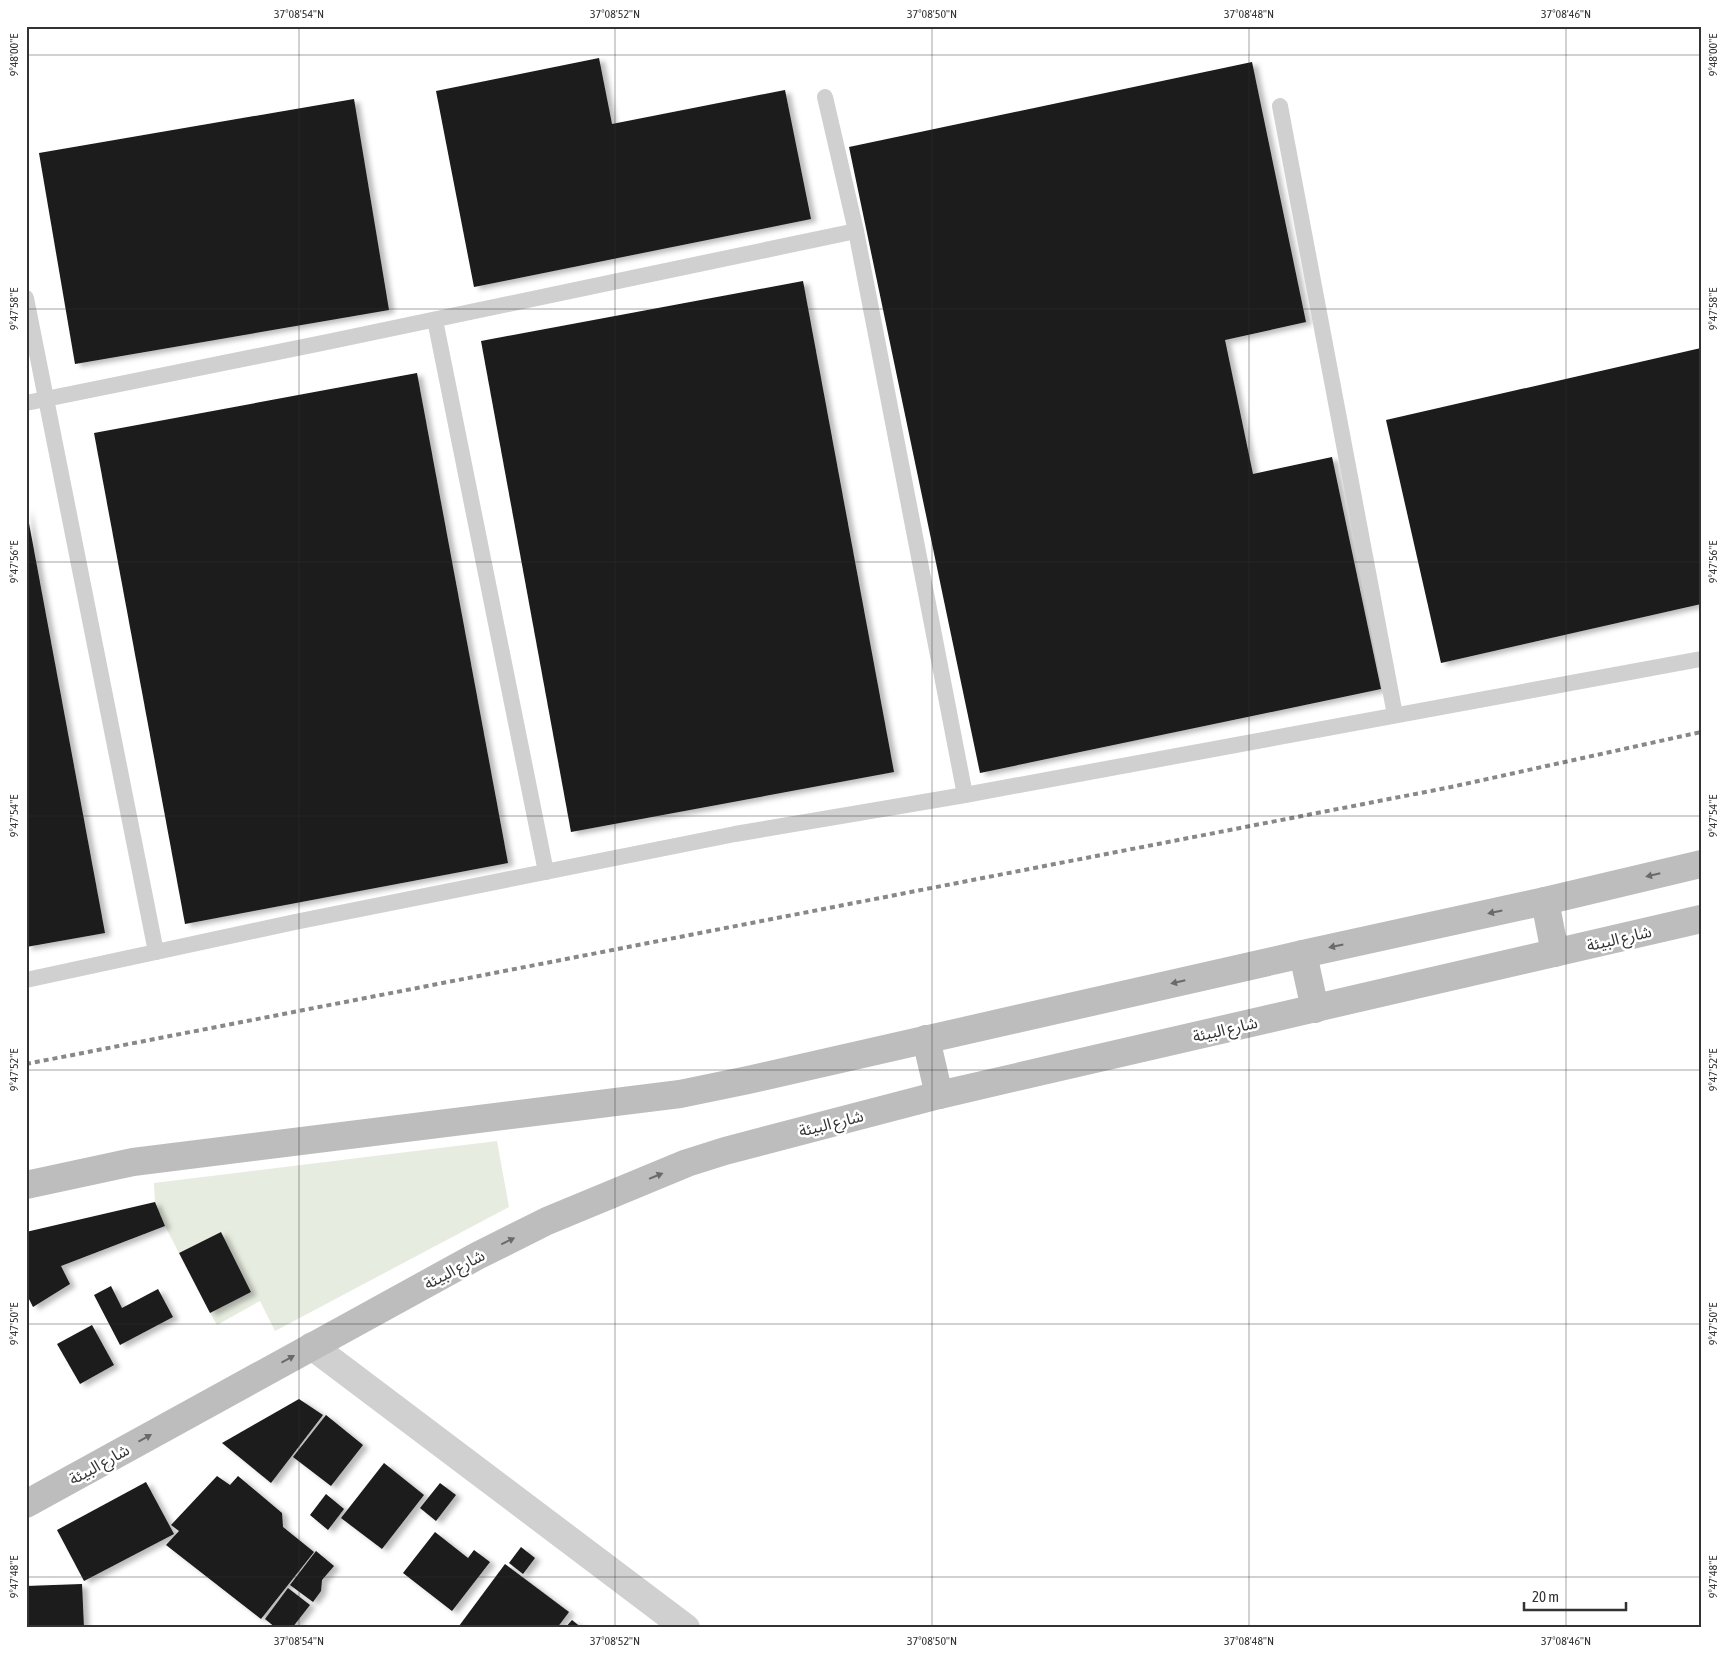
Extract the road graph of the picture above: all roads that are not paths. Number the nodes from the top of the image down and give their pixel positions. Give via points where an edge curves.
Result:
1 (825, 98) dead end
2 (1280, 106) dead end
3 (856, 231) junction
4 (26, 298) edge
5 (435, 320) junction
6 (46, 398) junction
7 (26, 402) edge
8 (1701, 659) edge
9 (1395, 715) junction
10 (965, 795) junction
11 (1701, 864) edge
12 (546, 872) junction
13 (1545, 901) junction
14 (1701, 919) edge
15 (156, 952) junction
16 (1556, 953) junction
17 (1303, 954) junction
18 (26, 980) edge
19 (1315, 1008) junction
20 (926, 1039) junction
21 (939, 1095) junction
22 (26, 1184) edge
23 (312, 1346) junction
24 (26, 1504) edge
25 (686, 1628) edge

1 - 3 lane
2 - 9 lane
3 - 5 lane
3 - 10 lane
4 - 6 lane
5 - 6 lane
5 - 12 lane
6 - 7 lane
6 - 15 lane
8 - 9 lane
9 - 10 lane
10 - 12 lane via 735,834
11 -> 13 main road
12 - 15 lane
13 - 16 main road
13 -> 17 main road
14 - 16 main road, شارع البيئة
15 - 18 lane
16 - 19 main road, شارع البيئة
17 - 19 main road
17 -> 20 main road
19 - 21 main road, شارع البيئة
20 - 21 main road
20 - 22 main road via 680,1094 133,1162
23 -> 21 main road, شارع البيئة via 538,1226 687,1163 725,1150
24 -> 23 main road, شارع البيئة
23 - 25 street

